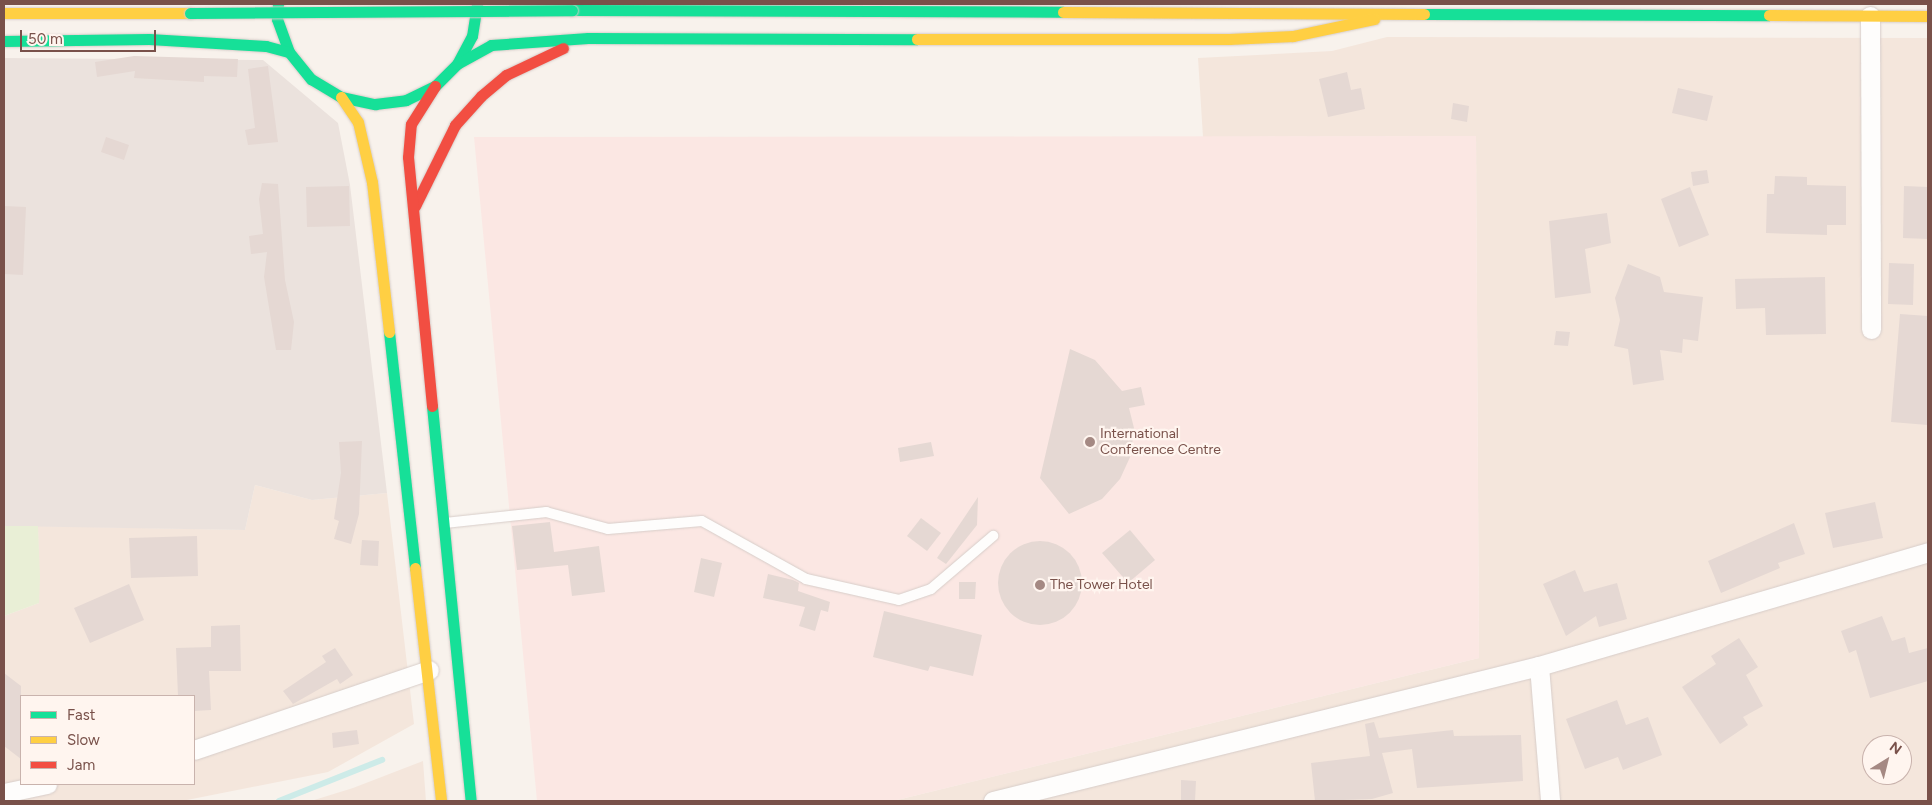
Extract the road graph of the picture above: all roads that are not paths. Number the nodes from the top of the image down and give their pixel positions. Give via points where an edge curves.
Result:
1 (278, 4) edge
2 (477, 4) edge
3 (4, 13) edge
4 (1394, 14) junction
5 (1870, 16) junction
6 (1928, 16) edge
7 (588, 38) junction
8 (4, 41) edge
9 (289, 52) junction
10 (457, 64) junction
11 (434, 86) junction
12 (341, 97) junction
13 (414, 209) junction
14 (1870, 329) dead end
15 (444, 523) junction
16 (993, 536) dead end
17 (1928, 552) edge
18 (1539, 666) junction
19 (429, 670) junction
20 (195, 750) edge
21 (42, 785) edge
22 (4, 793) edge
23 (441, 801) edge
24 (472, 801) edge
25 (994, 801) edge
26 (1550, 801) edge

1 - 9 main road via 278,19
2 - 10 main road via 472,36
3 - 4 main road, bridge via 572,10
4 - 5 main road
4 - 7 main road via 1293,36 1229,39
5 - 6 main road
5 - 14 street
7 - 10 main road via 491,45
7 - 13 main road via 536,58 506,75 481,96 455,125 437,155
8 - 9 main road via 149,39 266,46
9 - 12 main road via 311,79
10 - 11 main road
11 - 12 main road via 406,100 375,104
11 - 13 main road via 411,124 408,157
12 - 19 main road via 358,122 372,182
13 - 15 main road
15 - 16 lane via 546,512 608,529 702,520 806,579 899,600 931,589
15 - 24 main road
17 - 18 street
18 - 25 street
18 - 26 street
19 - 20 street
19 - 23 main road
21 - 22 street

